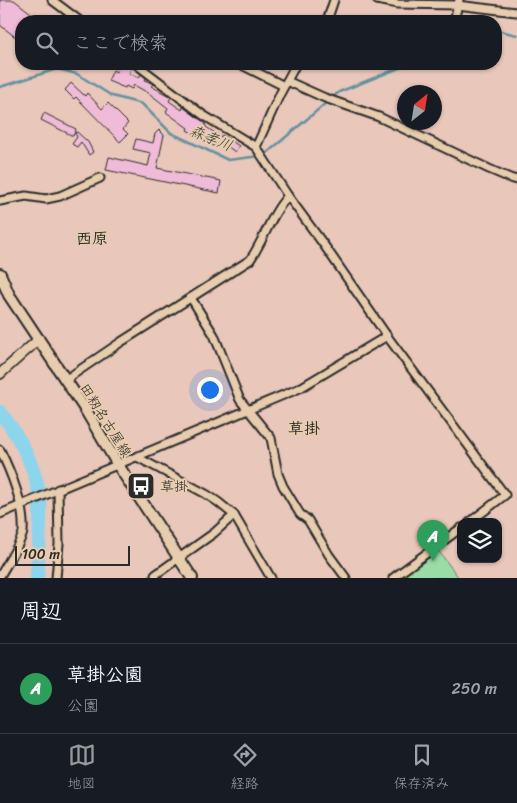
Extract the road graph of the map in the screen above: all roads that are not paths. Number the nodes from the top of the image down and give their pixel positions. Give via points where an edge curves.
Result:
1 (52, 0) edge
2 (334, 0) edge
3 (377, 0) edge
4 (420, 2) edge
5 (458, 3) edge
6 (516, 12) edge
7 (72, 15) edge
8 (329, 15) edge
9 (144, 70) edge
10 (254, 70) edge
11 (293, 70) edge
12 (285, 84) junction
13 (258, 149) junction
14 (100, 178) dead end
15 (517, 180) edge
16 (288, 196) junction
17 (0, 201) edge
18 (0, 274) edge
19 (191, 298) junction
20 (387, 336) junction
21 (39, 339) junction
22 (0, 374) edge
23 (65, 380) junction
24 (246, 409) junction
25 (0, 450) edge
26 (137, 457) junction
27 (118, 464) junction
28 (56, 490) junction
29 (21, 504) junction
30 (0, 514) edge
31 (234, 515) junction
32 (475, 518) edge
33 (457, 531) edge
34 (179, 556) junction
35 (0, 576) edge
36 (56, 578) edge
37 (156, 578) edge
38 (192, 578) edge
39 (271, 578) edge
40 (346, 578) edge
41 (394, 578) edge

1 - 7 street
2 - 8 street
3 - 4 street
4 - 5 street
5 - 6 street
9 - 13 street via 203,115
10 - 12 street
11 - 12 street
12 - 13 street
12 - 15 street via 379,117
13 - 16 street
14 - 17 street via 60,196 46,199 26,196
16 - 19 street via 250,260
16 - 20 street
18 - 21 main road, 田籾名古屋線 via 9,295
19 - 23 street
19 - 24 street via 214,335
20 - 24 street via 300,388
20 - 32 street via 505,495
21 - 22 street
21 - 23 main road, 田籾名古屋線
23 - 27 main road, 田籾名古屋線
24 - 26 street
24 - 40 street via 271,438 283,486
25 - 29 street
26 - 27 street
26 - 31 street via 206,494
27 - 28 street
27 - 34 main road, 田籾名古屋線
28 - 29 street
28 - 36 street via 59,544
29 - 30 street
29 - 35 street via 23,533
31 - 34 street
31 - 39 street
33 - 41 street
34 - 37 street via 155,575
34 - 38 main road, 田籾名古屋線

